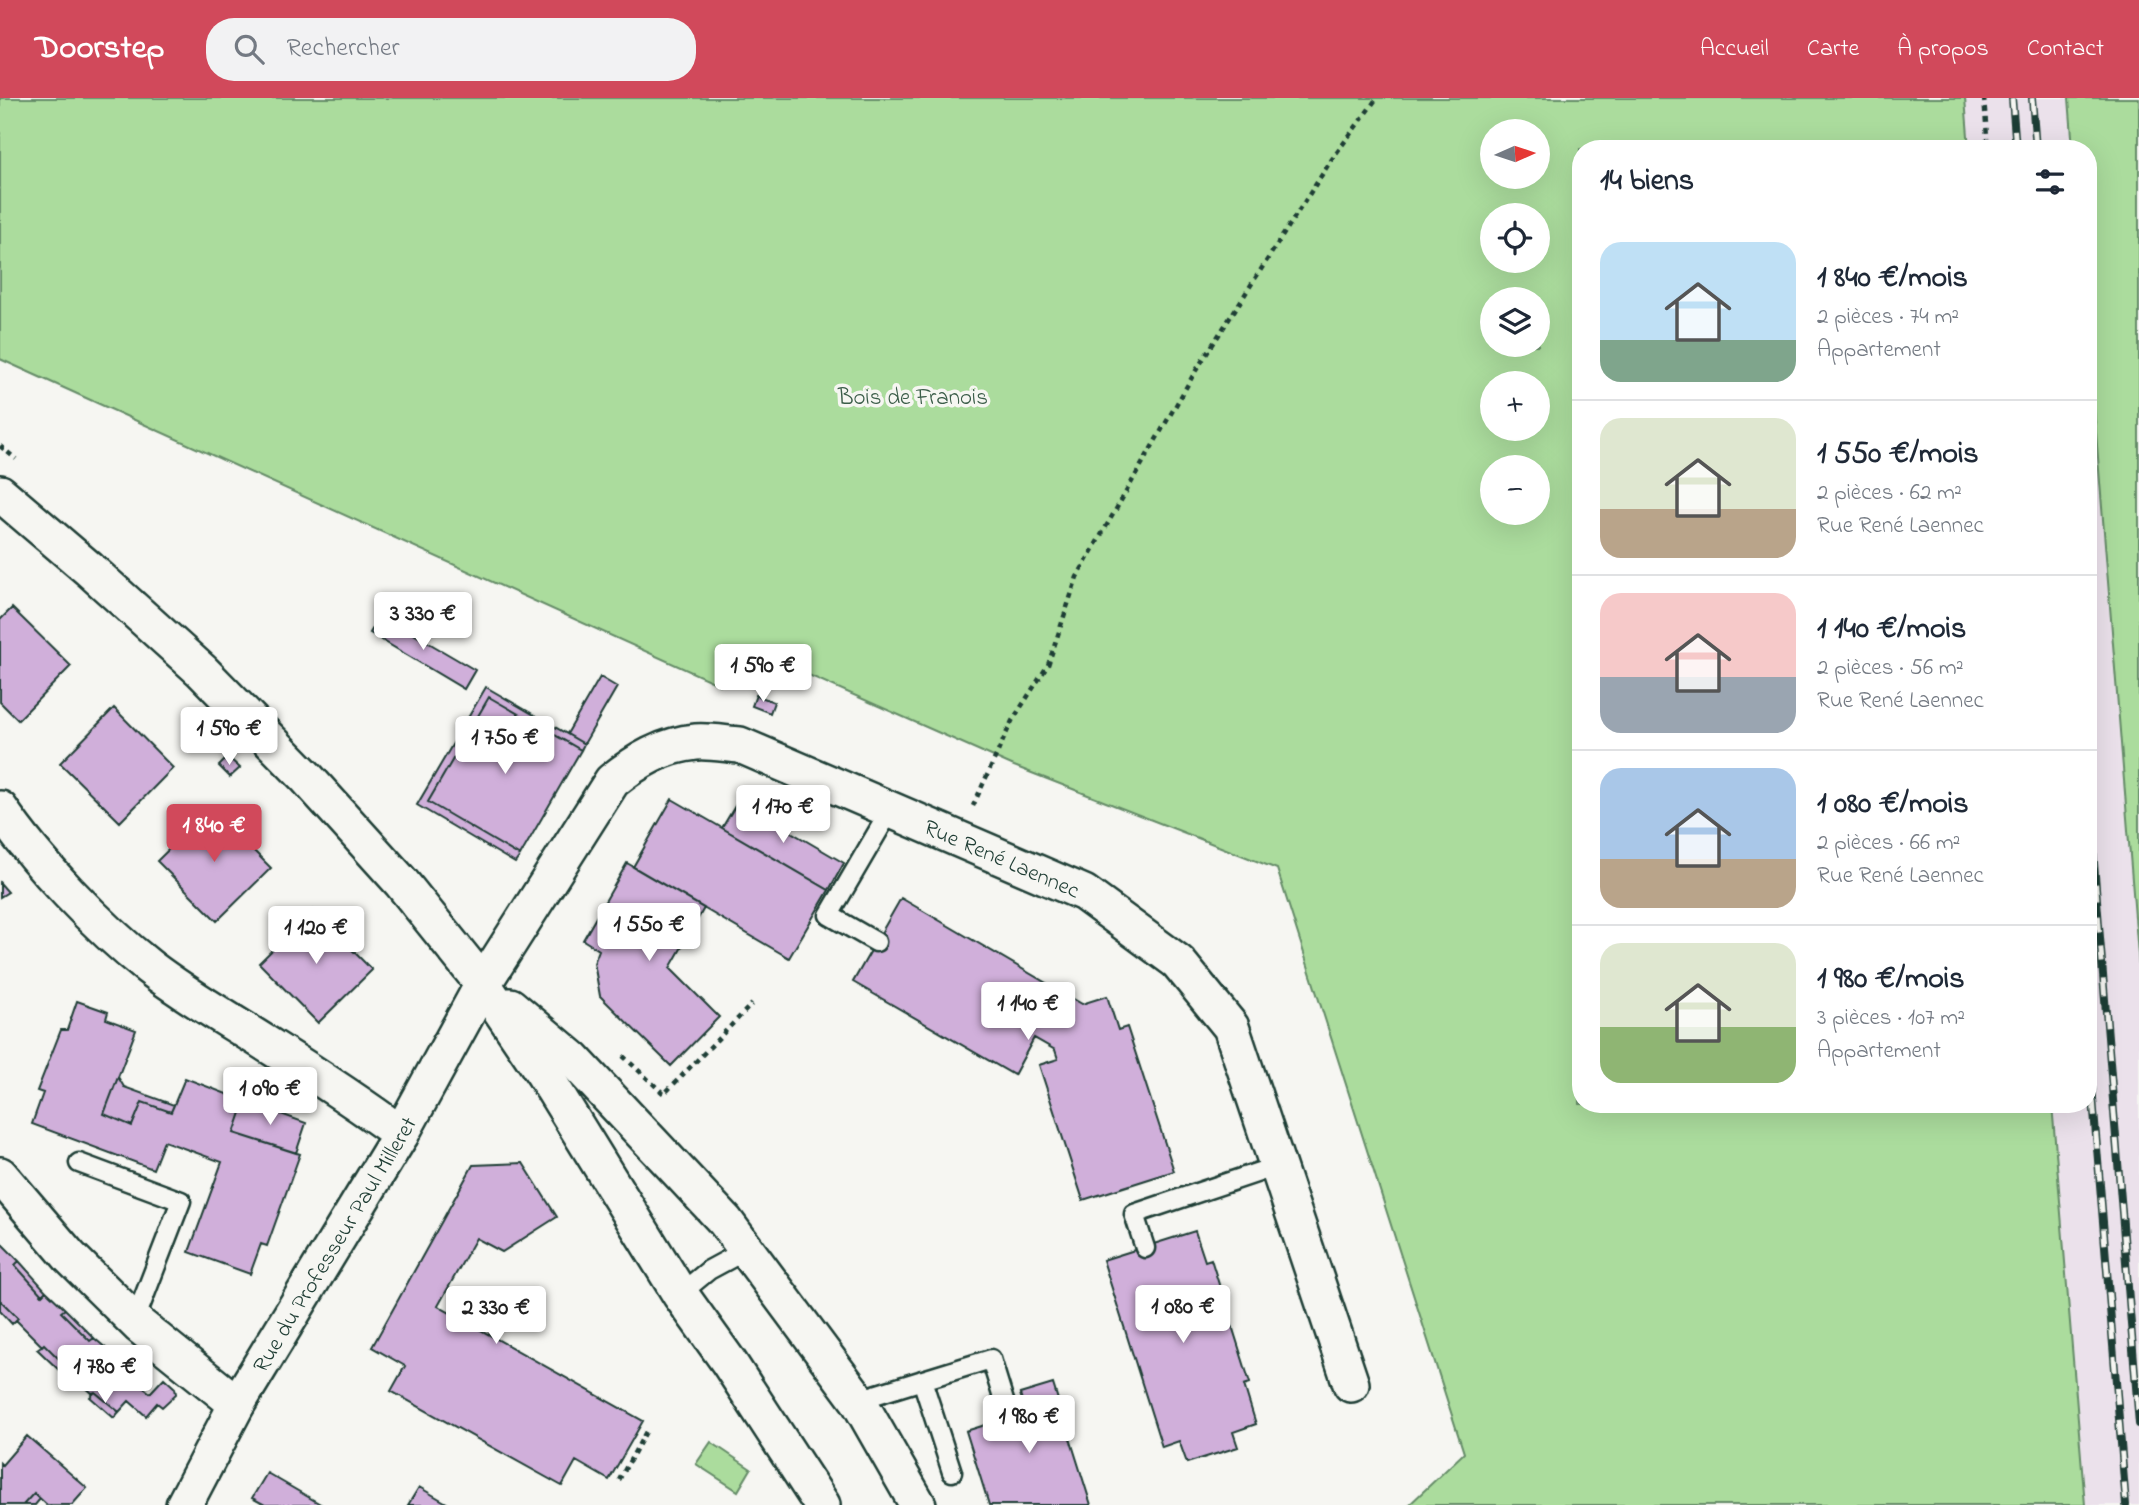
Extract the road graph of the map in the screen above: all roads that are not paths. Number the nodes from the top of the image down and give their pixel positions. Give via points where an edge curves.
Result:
1 (0, 493) edge
2 (0, 808) edge
3 (891, 809) junction
4 (876, 942) dead end
5 (483, 984) junction
6 (401, 1134) junction
7 (79, 1163) dead end
8 (1278, 1166) junction
9 (0, 1175) edge
10 (1145, 1248) dead end
11 (746, 1250) junction
12 (680, 1294) junction
13 (135, 1320) junction
14 (922, 1380) junction
15 (1350, 1384) dead end
16 (858, 1400) junction
17 (237, 1404) junction
18 (1007, 1411) dead end
19 (952, 1472) dead end
20 (184, 1505) edge
21 (821, 1505) edge
22 (918, 1505) edge

1 - 5 street via 202,671 288,758 401,882
2 - 6 street via 57,879 148,966
3 - 4 lane via 829,915
3 - 5 street, Rue René Laennec via 740,745 697,742 645,757 612,780
3 - 8 street, Rue René Laennec via 1084,893 1178,962 1231,1027
5 - 6 street, Rue du Professeur Paul Milleret
5 - 11 street via 573,1059 725,1221
5 - 12 street
6 - 17 street, Rue du Professeur Paul Milleret
7 - 13 lane via 181,1201
8 - 10 lane via 1134,1214
8 - 15 street, Rue René Laennec
9 - 13 street via 70,1257
11 - 12 lane via 709,1269
11 - 16 street
12 - 21 street
13 - 17 street
14 - 16 lane
14 - 18 lane via 991,1359
14 - 19 lane
16 - 22 street
17 - 20 street, Rue du Professeur Paul Milleret

